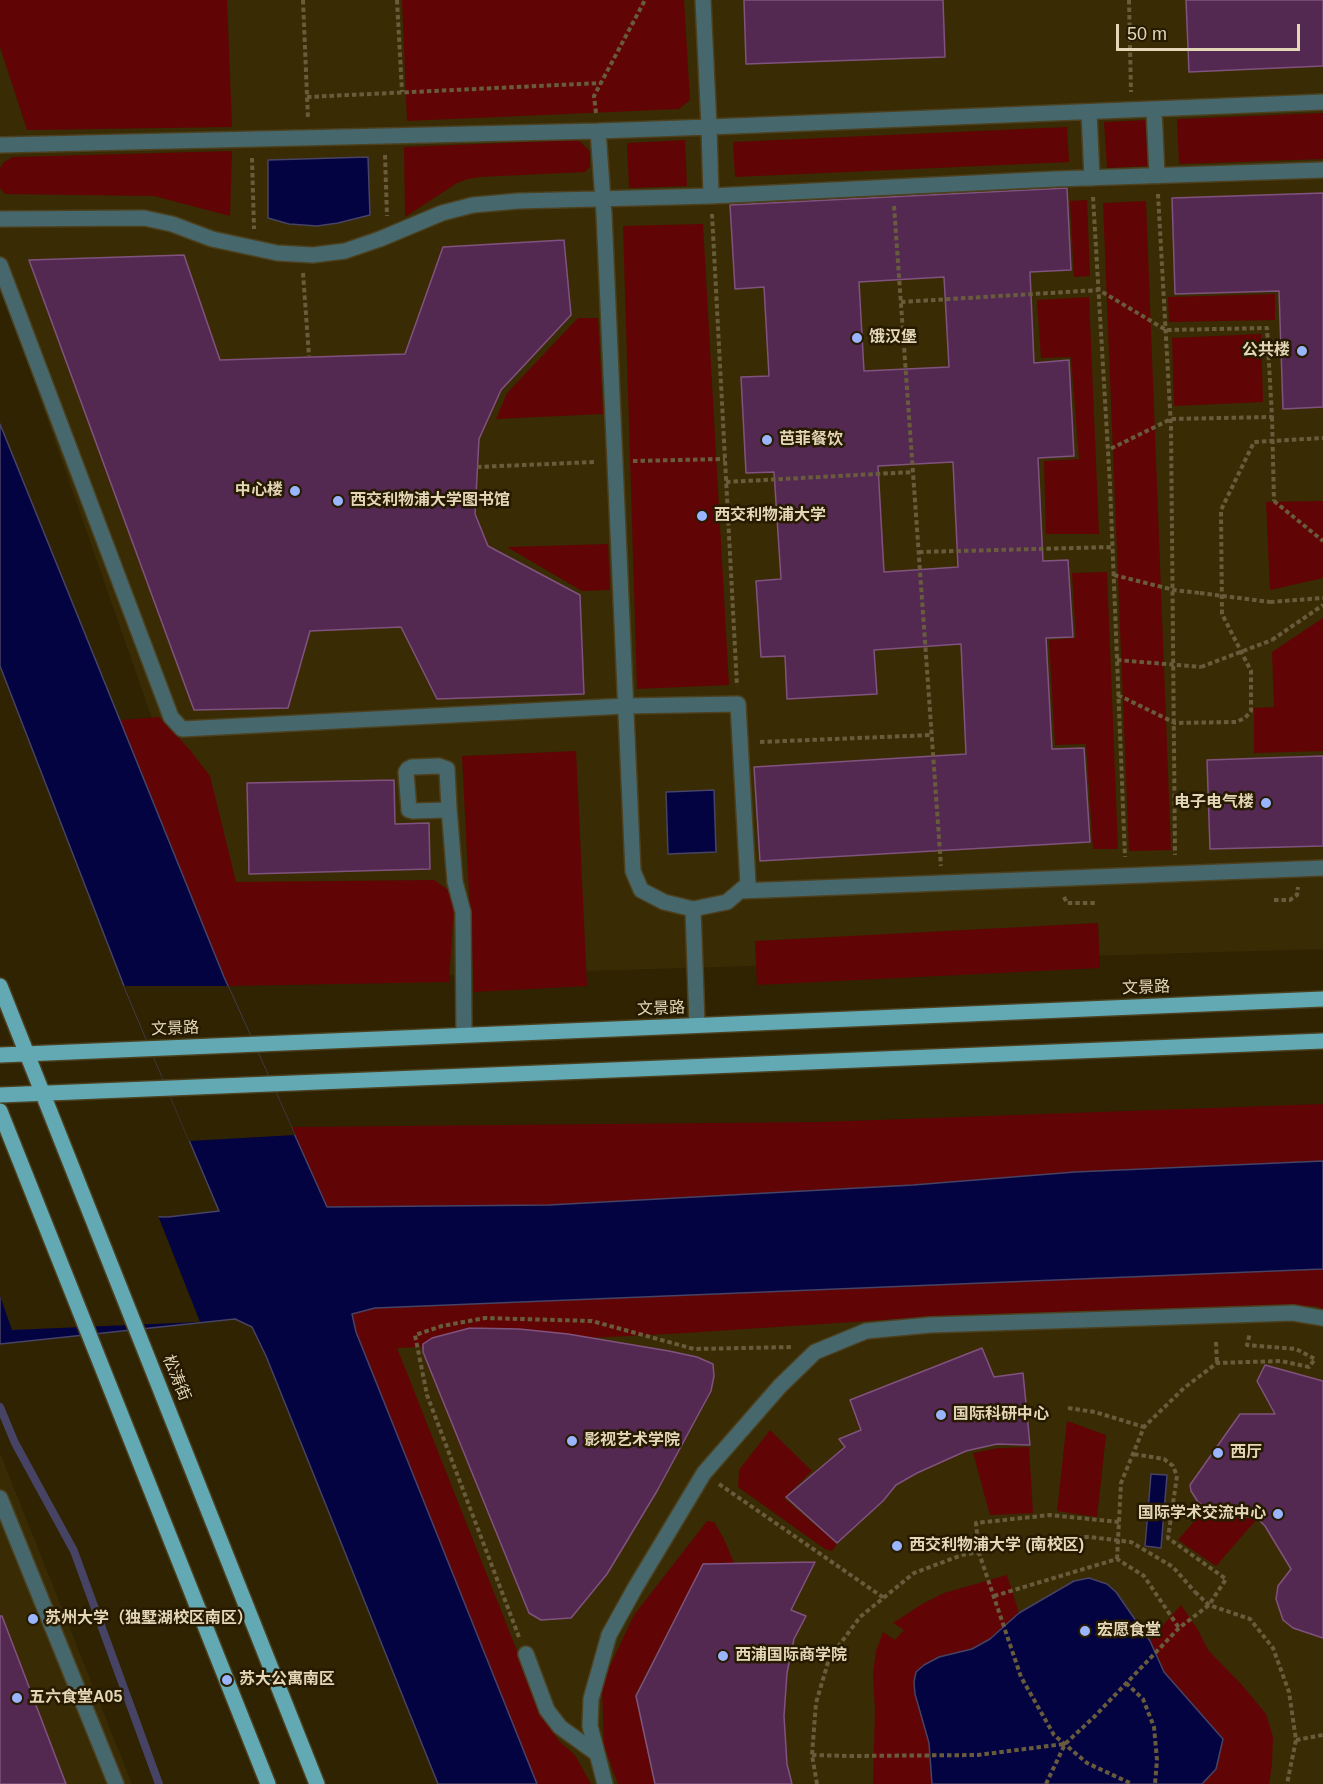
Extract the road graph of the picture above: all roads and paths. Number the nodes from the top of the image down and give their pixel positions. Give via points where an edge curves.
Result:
1 (303, 0) edge
2 (397, 0) edge
3 (645, 0) edge
4 (703, 0) edge
5 (1129, 0) edge
6 (601, 83) junction
7 (402, 92) junction
8 (307, 97) junction
9 (1323, 102) edge
10 (1154, 109) junction
11 (1132, 110) junction
12 (1089, 112) junction
13 (709, 127) junction
14 (598, 131) junction
15 (384, 136) junction
16 (308, 138) junction
17 (251, 140) junction
18 (0, 145) edge
19 (1323, 170) edge
20 (1157, 176) junction
21 (1092, 178) junction
22 (893, 187) junction
23 (711, 196) junction
24 (603, 199) junction
25 (0, 219) edge
26 (388, 236) junction
27 (254, 248) junction
28 (302, 255) junction
29 (0, 265) edge
30 (1098, 290) junction
31 (901, 302) junction
32 (1166, 330) junction
33 (309, 356) dead end
34 (1272, 417) junction
35 (1171, 419) junction
36 (1323, 438) edge
37 (1108, 450) junction
38 (725, 459) junction
39 (615, 462) junction
40 (477, 467) dead end
41 (913, 472) junction
42 (726, 482) junction
43 (1323, 541) edge
44 (1113, 546) junction
45 (919, 552) junction
46 (1114, 575) junction
47 (1174, 590) junction
48 (1323, 598) edge
49 (1323, 605) edge
50 (1117, 660) junction
51 (1174, 664) junction
52 (1118, 695) junction
53 (738, 704) junction
54 (626, 706) junction
55 (1174, 723) junction
56 (932, 735) junction
57 (741, 742) junction
58 (449, 808) dead end
59 (1323, 868) edge
60 (1175, 874) junction
61 (1126, 876) junction
62 (943, 883) junction
63 (740, 891) junction
64 (693, 909) junction
65 (0, 986) edge
66 (1323, 999) edge
67 (697, 1025) junction
68 (464, 1035) junction
69 (1323, 1041) edge
70 (27, 1053) junction
71 (0, 1054) edge
72 (43, 1093) junction
73 (0, 1095) edge
74 (0, 1111) edge
75 (1254, 1314) junction
76 (1323, 1317) edge
77 (1216, 1342) dead end
78 (796, 1347) dead end
79 (1217, 1363) junction
80 (1068, 1408) dead end
81 (1144, 1427) junction
82 (1133, 1454) junction
83 (704, 1473) junction
84 (0, 1498) edge
85 (1119, 1522) junction
86 (979, 1552) junction
87 (1117, 1559) junction
88 (994, 1596) junction
89 (884, 1598) junction
90 (1209, 1605) junction
91 (1179, 1628) junction
92 (526, 1654) joint
93 (1126, 1683) junction
94 (1323, 1735) edge
95 (1296, 1740) junction
96 (1065, 1744) junction
97 (596, 1753) junction
98 (812, 1755) junction
99 (116, 1784) edge
100 (268, 1784) edge
101 (317, 1784) edge
102 (606, 1784) edge
103 (817, 1784) edge
104 (1046, 1784) edge
105 (1132, 1784) edge
106 (1155, 1784) edge
107 (1287, 1784) edge

1 - 8 path
2 - 7 path
3 - 6 path
4 - 13 lane
5 - 11 path
6 - 7 path
6 - 14 path via 594,96
7 - 8 path
8 - 16 path
9 - 10 lane
10 - 11 lane
10 - 20 lane
11 - 12 lane
12 - 13 lane
12 - 21 lane
13 - 14 lane
13 - 23 lane
14 - 15 lane
14 - 24 lane
15 - 16 lane
15 - 26 path
16 - 17 lane
17 - 18 lane
17 - 27 path
19 - 20 lane
20 - 21 lane
20 - 32 path
21 - 22 lane
21 - 30 path
22 - 23 lane
22 - 31 path
23 - 24 lane
23 - 38 path
24 - 26 lane via 473,205 442,213
24 - 39 lane
25 - 27 lane via 144,218
26 - 28 lane via 345,251
27 - 28 lane
28 - 33 path
29 - 54 lane via 171,717 182,729
30 - 31 path
30 - 32 path
30 - 37 path
31 - 41 path
32 - 34 path via 1268,328
32 - 35 path
34 - 35 path
34 - 43 path, bridge via 1274,501
35 - 37 path
35 - 47 path
36 - 55 path via 1254,442 1221,510 1222,614 1251,671 1251,711 1236,722
37 - 44 path
38 - 39 path
38 - 42 path
39 - 40 path
39 - 54 lane
41 - 42 path
41 - 45 path
42 - 53 path
44 - 45 path
44 - 46 path
45 - 56 path
46 - 47 path
46 - 50 path
47 - 48 path, bridge via 1270,602
47 - 51 path
49 - 51 path, bridge via 1272,640 1201,667
50 - 51 path
50 - 52 path
51 - 55 path
52 - 55 path
52 - 61 path
53 - 54 lane
53 - 57 lane
54 - 64 lane via 633,872 641,890 664,902
55 - 60 path
56 - 57 path
56 - 62 path
57 - 63 lane via 748,884
58 - 68 lane via 455,882 463,912
59 - 60 lane
60 - 61 lane
61 - 62 lane
62 - 63 lane
63 - 64 lane via 727,902
64 - 67 lane
65 - 70 main road, 松涛街
66 - 67 main road, 文景路
67 - 68 main road, 文景路
68 - 70 main road, 文景路
69 - 72 main road
70 - 71 main road, 文景路
70 - 72 main road, 松涛街
72 - 73 main road
72 - 101 main road, 松涛街
74 - 100 main road
75 - 76 lane
75 - 79 path via 1247,1345 1296,1349 1315,1359 1309,1367 1281,1361
75 - 83 lane via 930,1325 866,1331 815,1352
77 - 79 path
78 - 92 path via 694,1349 592,1321 485,1318 415,1335 427,1395
79 - 81 path
80 - 81 path
81 - 82 path
82 - 85 path via 1121,1483
82 - 90 path via 1164,1459 1173,1466 1177,1476 1167,1538 1226,1579
83 - 89 path
83 - 97 lane via 609,1635 591,1699 590,1726
84 - 99 lane
85 - 86 path via 1050,1514 976,1523
85 - 87 path
86 - 88 path
86 - 89 path via 914,1574
86 - 90 path, bridge via 1044,1538 1090,1537 1131,1542 1173,1567
87 - 88 path
87 - 91 path via 1144,1576
88 - 96 path via 1021,1677 1054,1735
89 - 98 path via 860,1617 829,1659 816,1703
90 - 91 path
90 - 95 path via 1250,1619 1273,1648 1289,1692
91 - 93 path
92 - 97 lane via 547,1710 560,1727
93 - 96 path
93 - 106 path via 1143,1699 1154,1727
94 - 95 path
95 - 107 path
96 - 98 path via 978,1755
96 - 104 path
96 - 105 path via 1087,1763
97 - 102 lane
98 - 103 path

